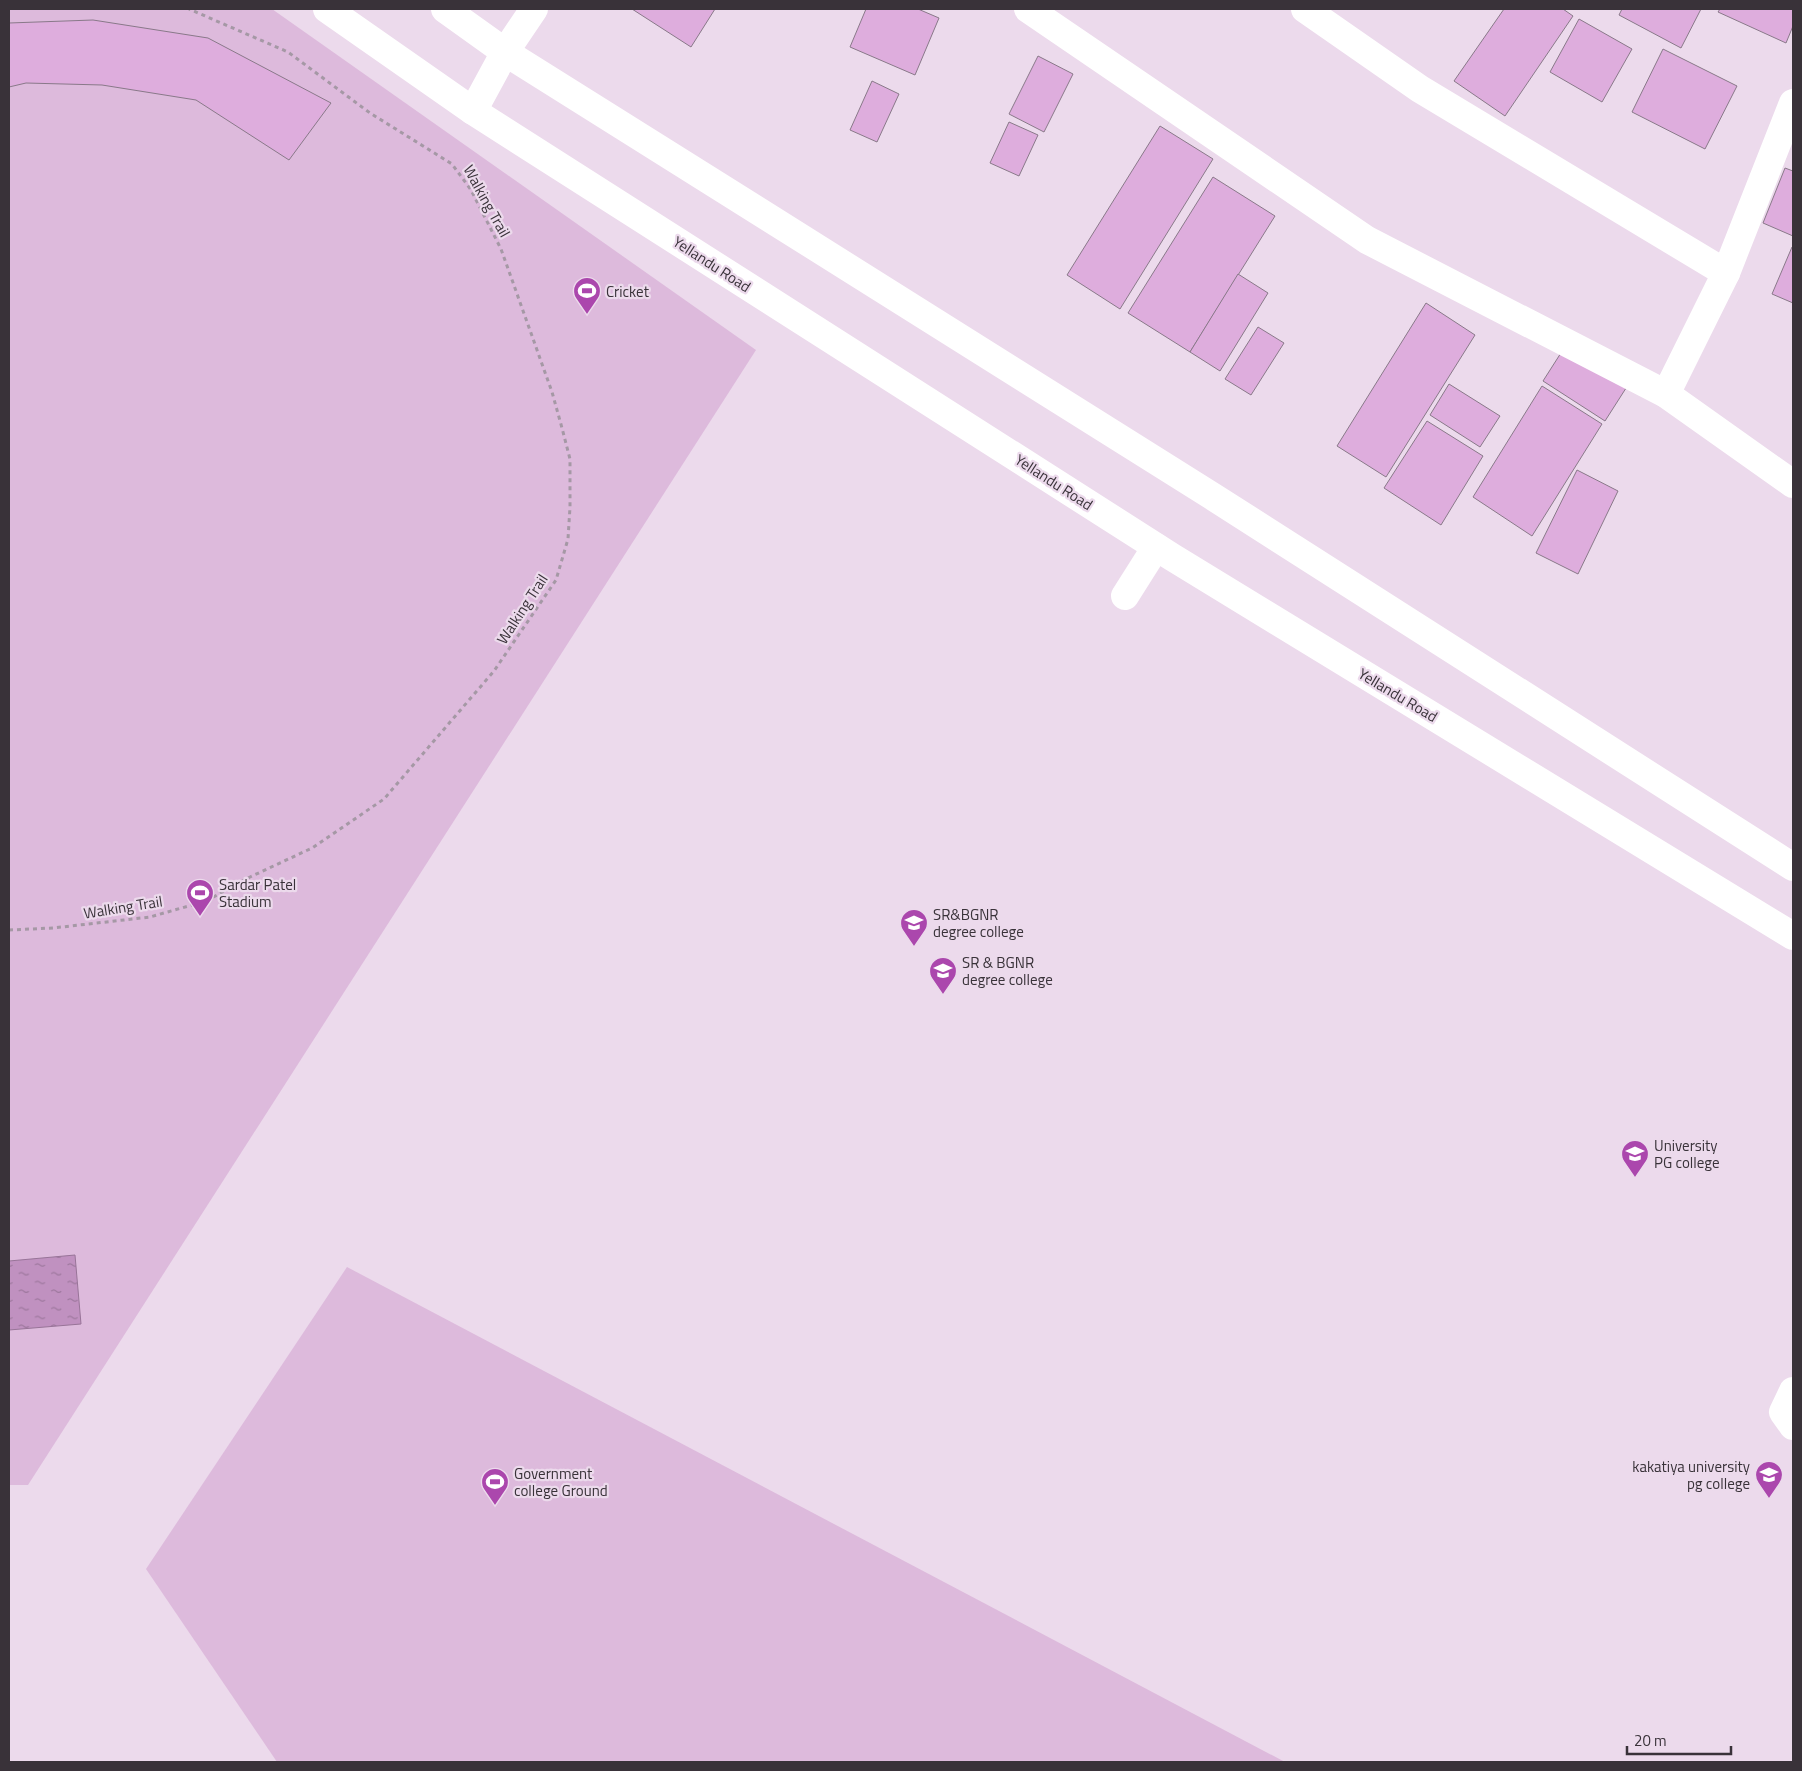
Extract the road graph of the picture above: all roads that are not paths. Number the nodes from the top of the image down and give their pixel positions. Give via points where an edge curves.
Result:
1 (327, 9) edge
2 (445, 9) edge
3 (534, 9) edge
4 (1028, 9) edge
5 (1305, 9) edge
6 (505, 52) junction
7 (1793, 103) edge
8 (473, 111) junction
9 (1726, 273) junction
10 (1666, 394) junction
11 (1793, 484) edge
12 (1156, 547) junction
13 (1125, 596) dead end
14 (1793, 867) edge
15 (1793, 936) edge
16 (1793, 1391) edge
17 (1793, 1426) edge

1 - 8 main road, Yellandu Road
2 - 6 main road
3 - 6 main road
4 - 10 main road via 1367,240
5 - 9 main road via 1420,89
6 - 8 main road
6 - 14 main road via 1212,496
7 - 9 main road
8 - 12 main road, Yellandu Road
9 - 10 main road
10 - 11 main road
12 - 13 main road
12 - 15 main road, Yellandu Road
16 - 17 main road via 1783,1412

